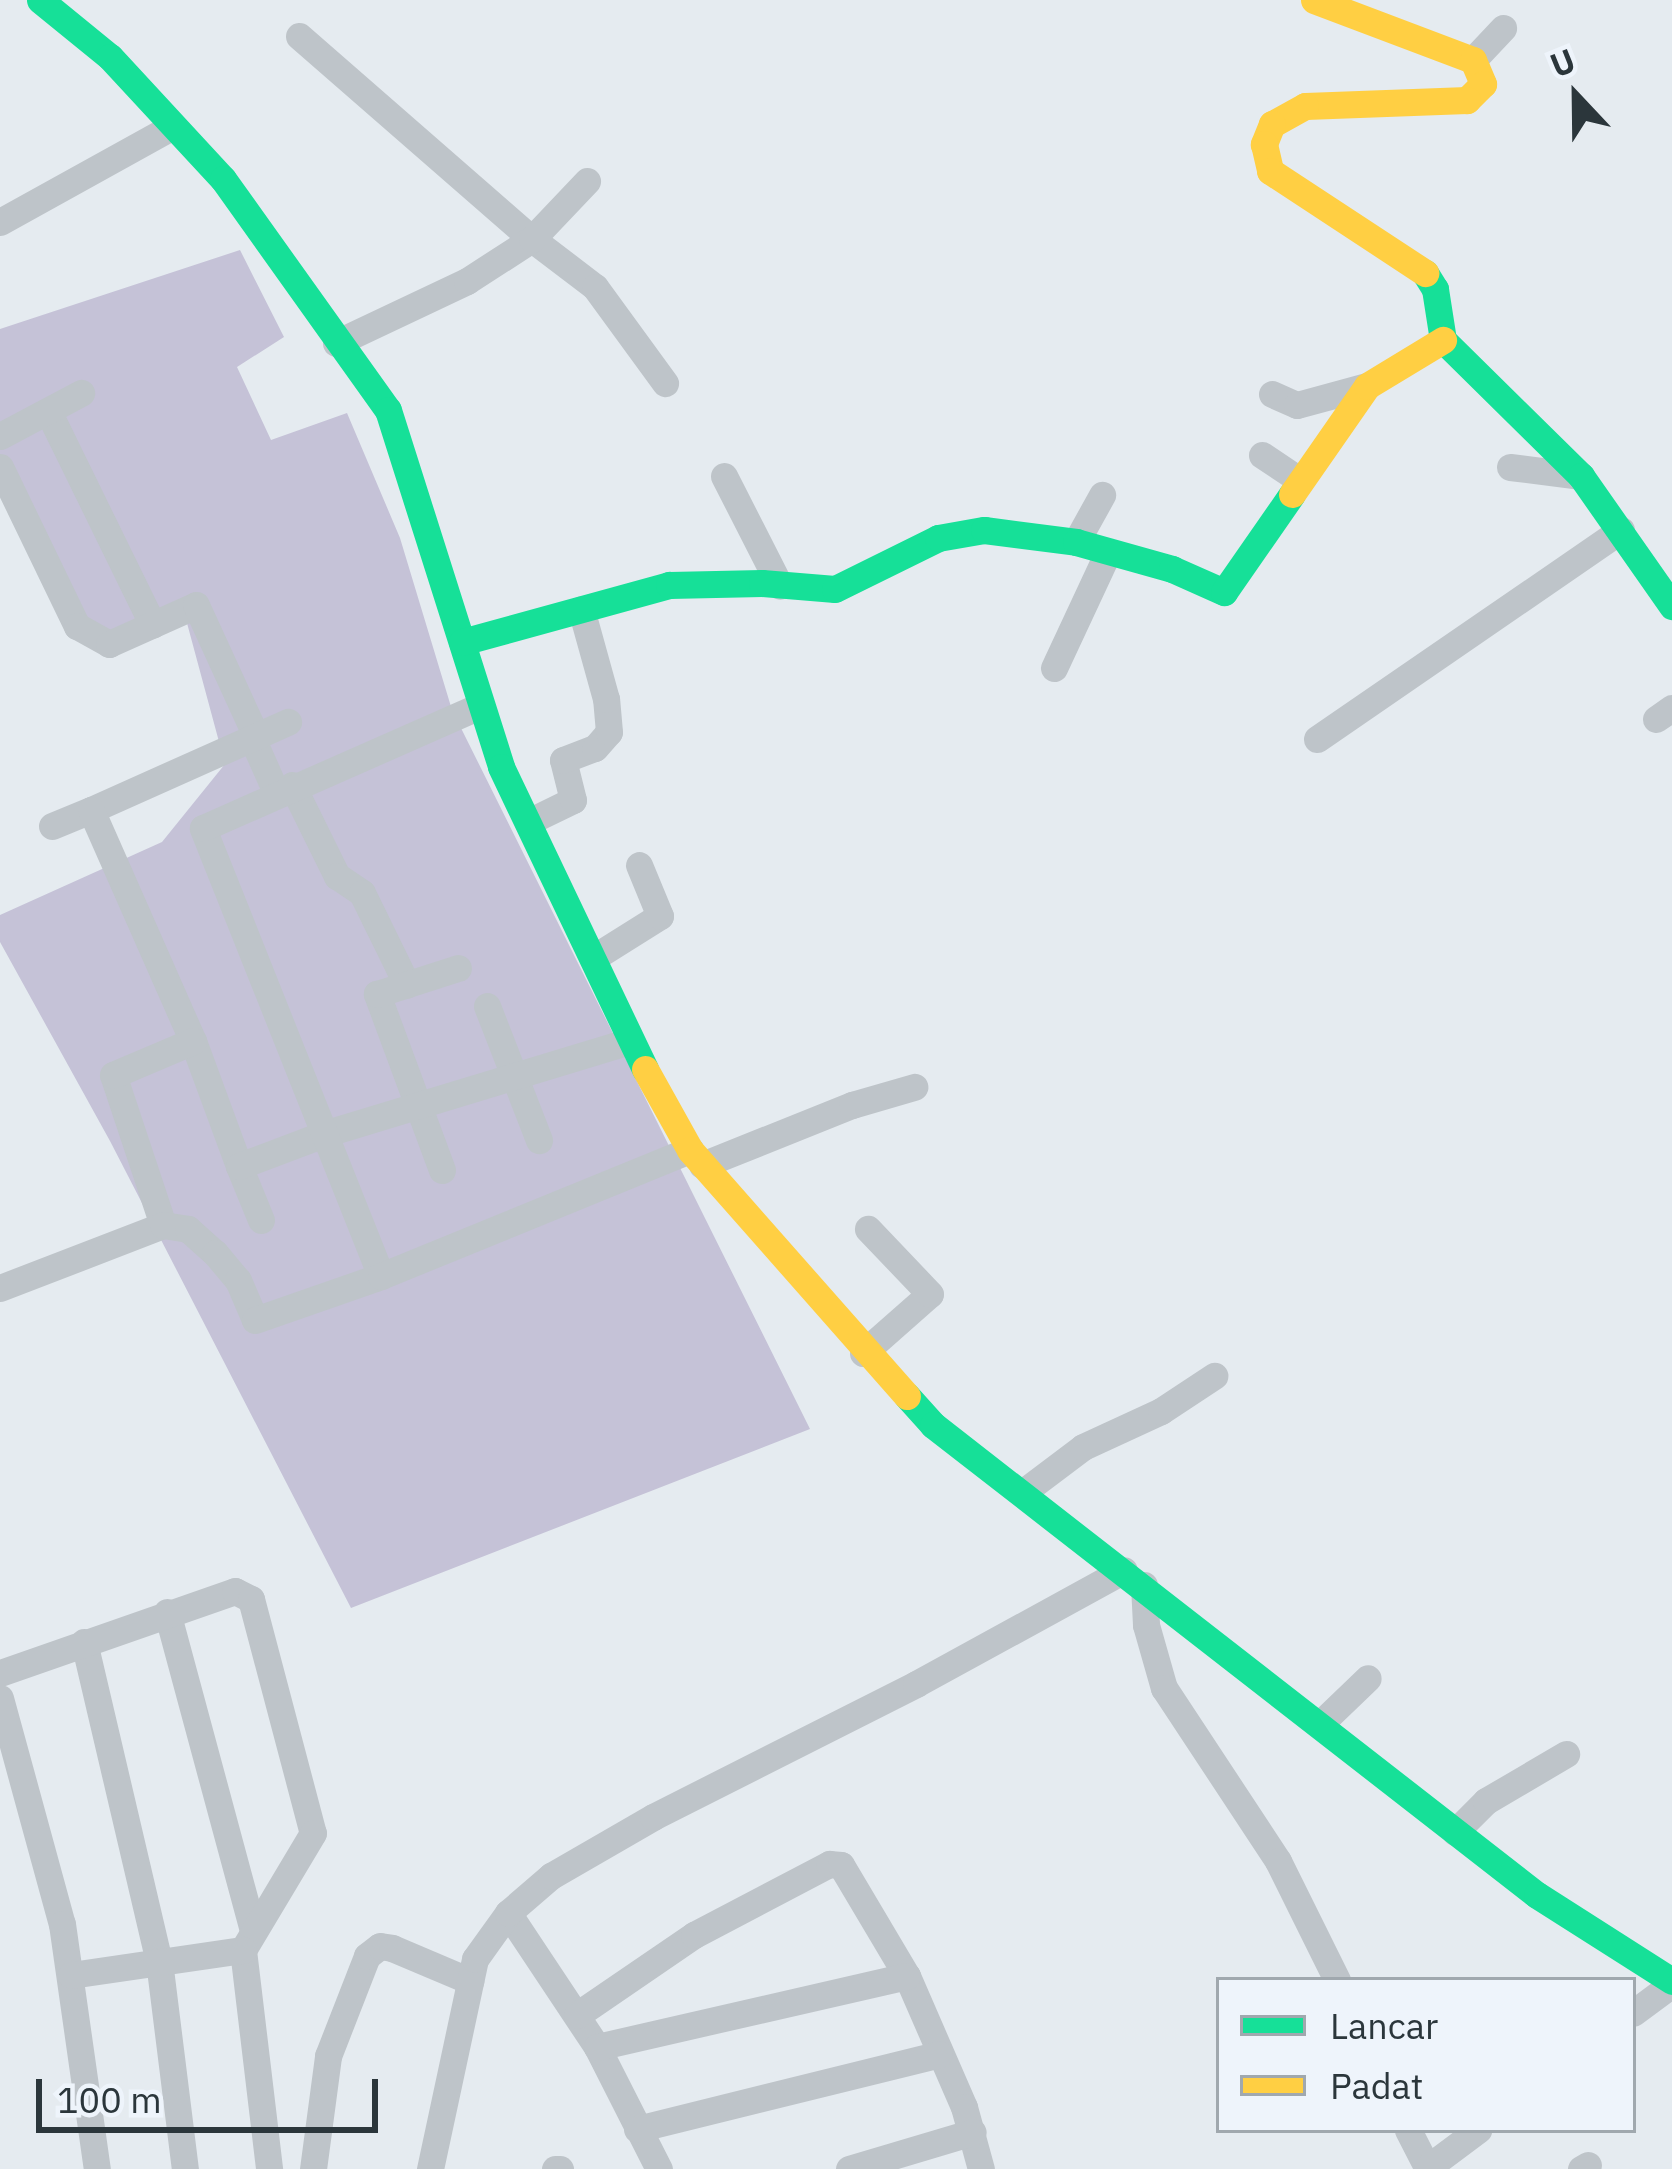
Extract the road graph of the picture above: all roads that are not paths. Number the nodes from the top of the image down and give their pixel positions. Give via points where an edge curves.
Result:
1 (1314, 0) edge
2 (44, 1) edge
3 (1503, 28) dead end
4 (299, 35) dead end
5 (1473, 60) junction
6 (173, 126) junction
7 (587, 181) dead end
8 (0, 222) edge
9 (532, 239) junction
10 (1443, 340) junction
11 (336, 343) junction
12 (665, 383) dead end
13 (1367, 386) junction
14 (81, 393) dead end
15 (1272, 394) dead end
16 (48, 411) junction
17 (0, 436) edge
18 (1262, 455) dead end
19 (0, 467) edge
20 (1510, 467) dead end
21 (724, 476) dead end
22 (1581, 476) junction
23 (1298, 479) junction
24 (1102, 494) dead end
25 (1622, 530) junction
26 (1076, 542) junction
27 (1108, 552) junction
28 (1664, 573) edge
29 (780, 586) junction
30 (1672, 606) edge
31 (580, 609) junction
32 (153, 625) junction
33 (462, 642) junction
34 (1054, 668) dead end
35 (479, 706) junction
36 (288, 722) dead end
37 (254, 737) junction
38 (1317, 740) dead end
39 (284, 788) junction
40 (92, 810) junction
41 (528, 822) junction
42 (52, 826) dead end
43 (639, 866) dead end
44 (593, 958) junction
45 (458, 968) dead end
46 (407, 985) junction
47 (488, 1006) dead end
48 (194, 1041) junction
49 (630, 1041) junction
50 (514, 1077) junction
51 (914, 1087) dead end
52 (421, 1105) junction
53 (326, 1133) junction
54 (539, 1140) dead end
55 (696, 1158) junction
56 (239, 1166) junction
57 (442, 1170) dead end
58 (261, 1220) dead end
59 (163, 1225) junction
60 (868, 1228) dead end
61 (381, 1276) junction
62 (0, 1288) edge
63 (863, 1353) junction
64 (1214, 1376) dead end
65 (1022, 1493) junction
66 (1134, 1577) junction
67 (167, 1612) junction
68 (84, 1642) junction
69 (0, 1673) edge
70 (1368, 1678) dead end
71 (0, 1698) edge
72 (1320, 1724) junction
73 (1566, 1754) dead end
74 (1455, 1832) junction
75 (508, 1913) junction
76 (248, 1941) junction
77 (159, 1961) junction
78 (71, 1975) junction
79 (907, 1976) junction
80 (1335, 1977) edge
81 (470, 1981) junction
82 (1672, 1983) edge
83 (1636, 2011) edge
84 (577, 2015) junction
85 (597, 2047) junction
86 (939, 2054) junction
87 (637, 2129) junction
88 (973, 2132) junction
89 (1410, 2133) edge
90 (1474, 2133) edge
91 (1428, 2168) edge
92 (97, 2169) edge
93 (185, 2169) edge
94 (269, 2169) edge
95 (313, 2169) edge
96 (430, 2169) edge
97 (659, 2169) edge
98 (849, 2169) edge
99 (981, 2169) edge

1 - 5 street
2 - 6 street
3 - 5 street
4 - 9 street
5 - 10 street via 1483,84 1467,100 1305,106 1272,124 1264,144 1270,172 1420,265 1435,289
6 - 8 street
6 - 11 street via 269,238
7 - 9 street
9 - 11 street via 466,281
9 - 12 street via 595,286
10 - 13 street
10 - 22 street
11 - 33 street via 388,410
13 - 15 street via 1297,405
13 - 23 street
14 - 16 street
16 - 17 street
16 - 32 street
18 - 23 street
19 - 32 street via 77,626 109,644
20 - 22 street
21 - 29 street
22 - 25 street
23 - 27 street via 1223,592
24 - 26 street
25 - 28 street
25 - 38 street
26 - 27 street
26 - 29 street via 984,530 938,538 835,589
27 - 34 street
28 - 30 street
29 - 31 street via 669,585
31 - 33 street
31 - 41 street via 609,731 595,748 563,760 573,800
32 - 37 street via 196,605
33 - 35 street
35 - 39 street
35 - 41 street
36 - 37 street
37 - 39 street
37 - 40 street
39 - 46 street via 337,876 362,892
39 - 53 street via 203,828
40 - 42 street
40 - 48 street
41 - 44 street
43 - 44 street via 660,916
44 - 49 street
45 - 46 street
46 - 52 street via 377,994
47 - 50 street
48 - 56 street
48 - 59 street via 113,1075
49 - 50 street
49 - 55 street
50 - 52 street
50 - 54 street
51 - 55 street
52 - 53 street
52 - 57 street
53 - 56 street
53 - 61 street
55 - 61 street
55 - 63 street
56 - 58 street
59 - 61 street via 188,1229 215,1253 238,1280 254,1320
59 - 62 street
60 - 63 street via 930,1294
63 - 65 street via 933,1425
64 - 65 street via 1083,1447
65 - 66 street
66 - 72 street
66 - 75 street via 653,1816 551,1876
66 - 80 street via 1164,1688 1277,1861
67 - 68 street
67 - 76 street
67 - 76 street via 240,1590 251,1599 313,1833
68 - 69 street
68 - 77 street
70 - 72 street
71 - 78 street
72 - 74 street
73 - 74 street via 1486,1801
74 - 82 street
75 - 81 street via 482,1946
75 - 84 street
76 - 77 street
76 - 94 street
77 - 78 street
77 - 93 street
78 - 92 street
79 - 84 street via 849,1871 829,1864 694,1935
79 - 85 street
79 - 86 street
81 - 95 street via 392,1948 367,1955 328,2056
81 - 96 street
82 - 83 street
84 - 85 street
85 - 87 street
86 - 87 street
86 - 88 street
87 - 97 street
88 - 98 street
88 - 99 street
89 - 91 street
90 - 91 street

